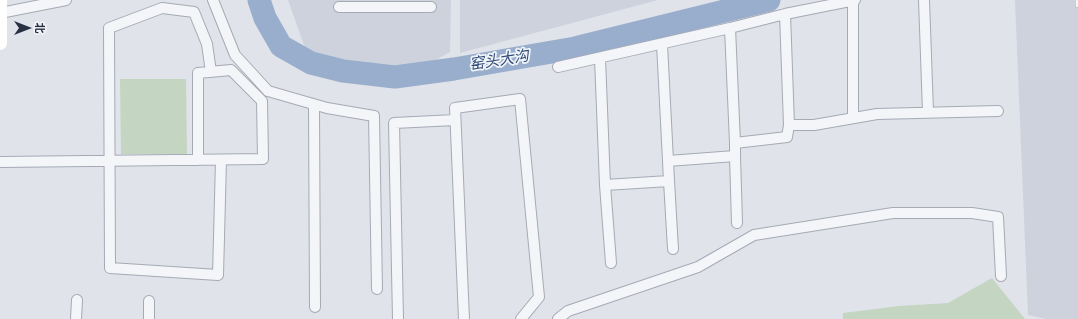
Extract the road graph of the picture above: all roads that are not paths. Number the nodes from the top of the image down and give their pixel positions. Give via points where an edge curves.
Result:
1 (0, 0) edge
2 (66, 0) edge
3 (213, 0) edge
4 (854, 0) edge
5 (924, 0) edge
6 (1078, 0) edge
7 (393, 4) edge
8 (1078, 5) edge
9 (339, 7) dead end
10 (430, 7) dead end
11 (0, 13) edge
12 (785, 14) junction
13 (730, 28) junction
14 (0, 42) edge
15 (662, 44) junction
16 (600, 58) junction
17 (558, 67) dead end
18 (211, 72) junction
19 (314, 105) junction
20 (998, 111) dead end
21 (928, 112) junction
22 (853, 118) junction
23 (455, 120) junction
24 (789, 125) junction
25 (735, 143) junction
26 (735, 156) junction
27 (198, 160) junction
28 (221, 160) junction
29 (109, 161) junction
30 (668, 161) junction
31 (0, 162) edge
32 (669, 181) junction
33 (605, 185) junction
34 (738, 223) dead end
35 (673, 249) dead end
36 (611, 263) dead end
37 (1001, 276) dead end
38 (377, 289) dead end
39 (77, 300) dead end
40 (149, 301) dead end
41 (315, 307) dead end
42 (76, 319) edge
43 (149, 319) edge
44 (398, 319) edge
45 (464, 319) edge
46 (522, 319) edge
47 (558, 319) edge

1 - 11 main road
2 - 11 street
3 - 19 street via 235,55 268,91
4 - 12 street
4 - 22 street
5 - 21 street
6 - 8 lane
7 - 9 street
7 - 10 street
11 - 14 main road
12 - 13 street
12 - 24 street
13 - 15 street
13 - 25 street
15 - 16 street
15 - 30 street
16 - 17 street
16 - 33 street
18 - 27 street via 198,73
18 - 28 street via 230,70 262,101 263,159
18 - 29 street via 207,44 194,12 162,8 109,28
19 - 38 street via 374,116
19 - 41 street
20 - 21 street
21 - 22 street via 877,114
22 - 24 street via 814,125
23 - 44 street via 394,122
23 - 45 street
23 - 46 street via 455,108 520,99 539,297
24 - 25 street via 787,137
25 - 26 street
26 - 30 street
26 - 34 street
27 - 28 street
27 - 29 street
28 - 29 street via 218,275 110,268
29 - 31 street
30 - 32 street
32 - 33 street
32 - 35 street
33 - 36 street
37 - 47 street via 998,217 972,213 893,213 754,235 698,267 568,311
39 - 42 street
40 - 43 street

